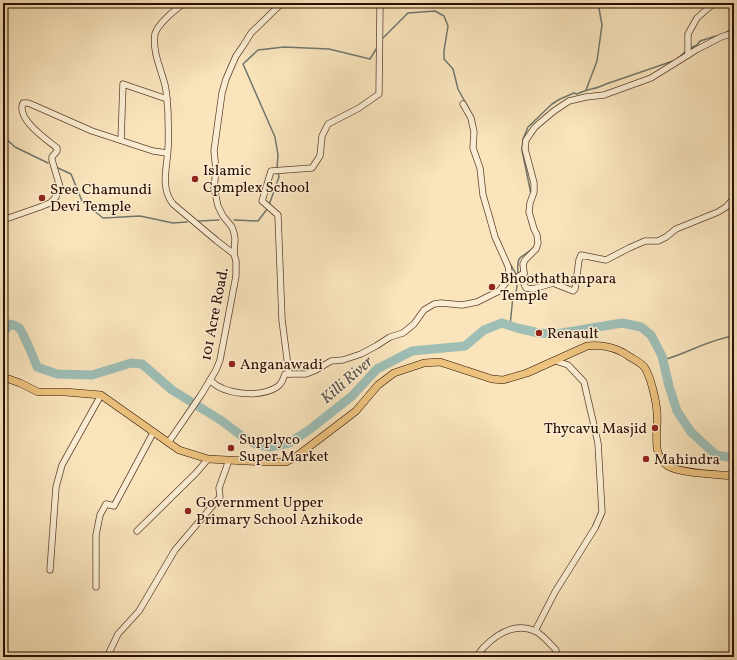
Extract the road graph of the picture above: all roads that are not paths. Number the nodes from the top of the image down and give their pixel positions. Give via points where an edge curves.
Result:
1 (184, 3) edge
2 (282, 3) edge
3 (382, 3) edge
4 (714, 3) edge
5 (734, 33) edge
6 (688, 55) junction
7 (167, 99) junction
8 (463, 104) dead end
9 (121, 140) junction
10 (168, 153) junction
11 (734, 198) edge
12 (3, 220) edge
13 (234, 254) junction
14 (519, 275) junction
15 (508, 280) junction
16 (556, 361) junction
17 (289, 374) junction
18 (3, 377) edge
19 (210, 380) junction
20 (101, 395) junction
21 (153, 433) junction
22 (168, 443) junction
23 (208, 458) junction
24 (229, 460) junction
25 (734, 476) edge
26 (137, 531) dead end
27 (50, 570) dead end
28 (96, 587) dead end
29 (535, 631) junction
30 (107, 657) edge
31 (476, 657) edge
32 (556, 657) edge

1 - 7 street, 101 Acre Road. via 169,16 156,33 156,50
2 - 13 street via 251,33 236,56 222,93 214,151 214,188 218,206 234,233
3 - 17 street via 379,94 328,124 322,136 320,156 312,168 271,171 262,201 278,215 282,320
4 - 6 street via 697,18 688,34
5 - 6 street via 721,37
6 - 14 street via 651,78 604,95 569,101 550,114 528,136 526,154 534,184 529,212 538,243 536,249 525,260
7 - 9 street via 123,84
7 - 10 street, 101 Acre Road.
8 - 15 street via 471,118 474,132 473,148 482,176 483,195 495,237 508,266
9 - 10 street via 153,151
9 - 12 street via 92,131 30,103 23,103 22,110 30,126 57,148 52,162 60,186 58,194 50,203
10 - 13 street, 101 Acre Road. via 165,184 168,198
11 - 14 street via 718,212 676,229 658,241 645,241 606,260 581,255 573,291 553,283 534,289 526,288
13 - 19 street, 101 Acre Road. via 237,266 225,338 220,360
14 - 15 street
15 - 17 street via 499,291 477,302 432,305 403,333 390,337 361,354 331,361 307,373
16 - 24 main road via 527,374 503,380 492,379 440,362 424,362 385,378 356,411 286,462
16 - 25 main road via 587,346 603,346 626,354 645,368 648,376 657,412 656,445 662,461 680,470
16 - 29 street via 568,365 584,382 598,443 602,512 596,528 555,592
17 - 19 street via 285,374 276,388 250,393 227,391
18 - 20 main road via 38,392
19 - 22 street, 101 Acre Road.
20 - 21 main road
20 - 27 street via 62,465 56,487
21 - 22 main road
21 - 28 street via 114,506 106,504 100,515 96,535
22 - 23 main road via 178,450
23 - 24 main road
23 - 26 street
24 - 30 street via 219,488 220,497 176,550 139,611 118,634
29 - 31 street via 512,628 498,635
29 - 32 street via 556,650

